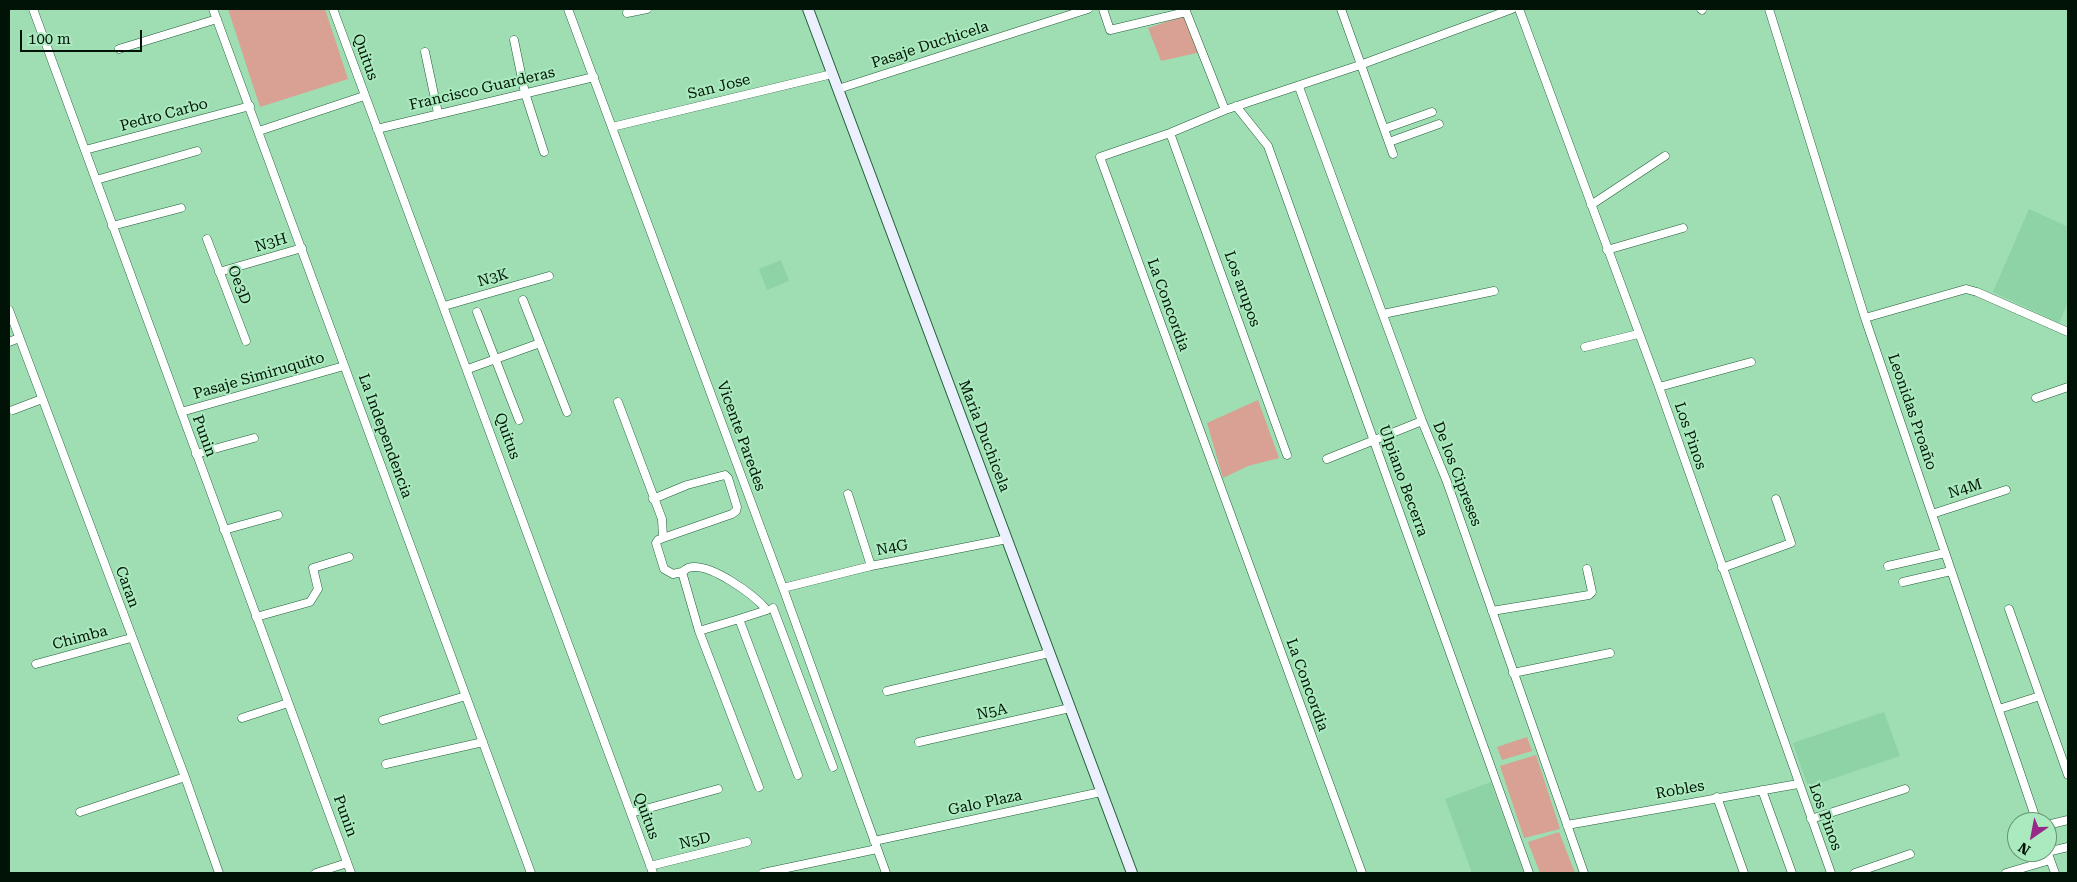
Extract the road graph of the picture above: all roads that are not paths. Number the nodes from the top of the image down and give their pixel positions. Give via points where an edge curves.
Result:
1 (33, 9) edge
2 (214, 9) edge
3 (333, 9) edge
4 (568, 9) edge
5 (647, 9) edge
6 (808, 9) edge
7 (1088, 9) edge
8 (1103, 9) edge
9 (1341, 9) edge
10 (1512, 9) edge
11 (1519, 9) edge
12 (1769, 9) edge
13 (1186, 10) edge
14 (627, 13) dead end
15 (217, 19) junction
16 (514, 40) dead end
17 (120, 49) dead end
18 (425, 52) dead end
19 (1360, 65) junction
20 (832, 74) junction
21 (594, 77) junction
22 (1299, 86) junction
23 (838, 89) junction
24 (525, 93) junction
25 (364, 96) junction
26 (250, 106) junction
27 (1236, 106) junction
28 (1225, 110) junction
29 (1432, 112) dead end
30 (438, 113) junction
31 (1439, 124) dead end
32 (612, 127) junction
33 (378, 129) junction
34 (1384, 129) junction
35 (259, 130) junction
36 (1170, 133) junction
37 (1389, 142) junction
38 (85, 150) junction
39 (197, 151) dead end
40 (544, 152) dead end
41 (1393, 154) dead end
42 (1665, 156) dead end
43 (96, 180) junction
44 (1591, 205) junction
45 (181, 208) dead end
46 (112, 226) junction
47 (1683, 228) dead end
48 (207, 239) dead end
49 (302, 248) junction
50 (1607, 250) junction
51 (219, 272) junction
52 (549, 276) dead end
53 (1494, 291) dead end
54 (523, 300) dead end
55 (444, 306) junction
56 (9, 310) edge
57 (477, 312) dead end
58 (1383, 314) junction
59 (1865, 318) junction
60 (2068, 332) edge
61 (1638, 334) junction
62 (19, 338) junction
63 (246, 341) dead end
64 (9, 342) edge
65 (540, 343) junction
66 (1585, 347) dead end
67 (495, 359) junction
68 (1751, 362) dead end
69 (344, 366) junction
70 (468, 369) junction
71 (1659, 387) junction
72 (2068, 387) edge
73 (2036, 398) dead end
74 (42, 399) junction
75 (618, 402) dead end
76 (13, 410) dead end
77 (181, 412) junction
78 (567, 412) dead end
79 (519, 420) dead end
80 (1422, 421) junction
81 (254, 438) dead end
82 (1373, 440) junction
83 (196, 454) junction
84 (1287, 455) dead end
85 (1327, 459) dead end
86 (2006, 490) dead end
87 (848, 494) dead end
88 (653, 499) junction
89 (1776, 499) dead end
90 (1932, 514) junction
91 (278, 515) dead end
92 (224, 530) junction
93 (663, 538) junction
94 (1007, 539) junction
95 (1945, 553) junction
96 (349, 557) dead end
97 (871, 566) junction
98 (1888, 566) dead end
99 (1586, 568) dead end
100 (1722, 568) junction
101 (1951, 571) junction
102 (682, 572) junction
103 (1903, 582) dead end
104 (783, 588) junction
105 (789, 603) junction
106 (770, 609) junction
107 (2009, 609) dead end
108 (1492, 610) junction
109 (256, 616) junction
110 (739, 619) junction
111 (699, 631) junction
112 (132, 638) junction
113 (1049, 653) junction
114 (1610, 653) dead end
115 (36, 664) dead end
116 (1513, 673) junction
117 (886, 691) dead end
118 (466, 696) junction
119 (2040, 696) junction
120 (288, 703) junction
121 (1070, 708) junction
122 (1998, 709) junction
123 (242, 718) dead end
124 (383, 720) dead end
125 (483, 742) junction
126 (919, 742) dead end
127 (386, 764) dead end
128 (833, 767) dead end
129 (2068, 774) edge
130 (798, 775) dead end
131 (185, 777) junction
132 (1798, 784) junction
133 (759, 787) dead end
134 (1904, 788) dead end
135 (718, 789) dead end
136 (1762, 790) junction
137 (1101, 792) junction
138 (1717, 797) junction
139 (80, 812) dead end
140 (2034, 812) edge
141 (631, 813) junction
142 (1811, 819) junction
143 (1567, 825) junction
144 (747, 842) dead end
145 (876, 845) junction
146 (1910, 854) dead end
147 (2030, 862) edge
148 (347, 863) junction
149 (651, 870) edge
150 (219, 873) edge
151 (316, 873) edge
152 (351, 873) edge
153 (531, 873) edge
154 (763, 873) edge
155 (886, 873) edge
156 (1132, 873) edge
157 (1362, 873) edge
158 (1529, 873) edge
159 (1584, 873) edge
160 (1744, 873) edge
161 (1792, 873) edge
162 (1831, 873) edge
163 (1855, 873) edge
164 (2006, 873) edge

1 - 38 street, Punin
2 - 15 street, La Independencia
3 - 25 street, Quitus
4 - 21 street, Vicente Paredes
5 - 14 street
6 - 20 main road, Maria Duchicela
7 - 23 street, Pasaje Duchicela
8 - 13 street via 1110,30
9 - 19 street
10 - 19 street, La Concordia
11 - 44 street, Los Pinos
12 - 59 street, Leonidas Proaño
13 - 28 street
15 - 17 street
15 - 26 street, La Independencia
16 - 24 street
18 - 30 street
19 - 22 street, La Concordia
19 - 34 street
20 - 23 main road, Maria Duchicela
20 - 32 street, San Jose
21 - 24 street, Francisco Guarderas
21 - 32 street, Vicente Paredes
22 - 27 street, La Concordia
22 - 58 street, De los Cipreses
23 - 94 main road, Maria Duchicela
24 - 30 street, Francisco Guarderas
24 - 40 street
25 - 33 street, Quitus
25 - 35 street
26 - 35 street, La Independencia
26 - 38 street, Pedro Carbo
27 - 28 street, La Concordia
27 - 82 street, Ulpiano Becerra via 1268,146
28 - 36 street, La Concordia
29 - 34 street
30 - 33 street, Francisco Guarderas
31 - 37 street
32 - 104 street, Vicente Paredes
33 - 55 street, Quitus
34 - 37 street
35 - 49 street, La Independencia
36 - 84 street, Los arupos
36 - 157 street, La Concordia via 1100,157
37 - 41 street
38 - 43 street, Punin
39 - 43 street
42 - 44 street
43 - 46 street, Punin
44 - 50 street, Los Pinos
45 - 46 street
46 - 77 street, Punin
47 - 50 street
48 - 51 street, Oe3D
49 - 51 street, N3H
49 - 69 street, La Independencia
50 - 61 street, Los Pinos
51 - 63 street, Oe3D
52 - 55 street, N3K
53 - 58 street
54 - 65 street
55 - 70 street, Quitus
56 - 62 street, Caran
57 - 67 street
58 - 80 street, De los Cipreses
59 - 60 street via 1966,289
59 - 90 street, Leonidas Proaño
61 - 66 street
61 - 71 street, Los Pinos
62 - 64 street
62 - 74 street, Caran
65 - 67 street
65 - 78 street
67 - 70 street
67 - 79 street
68 - 71 street
69 - 77 street, Pasaje Simiruquito
69 - 118 street, La Independencia
70 - 141 street, Quitus
71 - 100 street, Los Pinos
72 - 73 street
74 - 76 street
74 - 112 street, Caran
75 - 88 street
77 - 83 street, Punin
80 - 82 street
80 - 108 street, De los Cipreses
81 - 83 street
82 - 85 street
82 - 158 street, Ulpiano Becerra
83 - 92 street, Punin
86 - 90 street, N4M
87 - 97 street
88 - 93 street via 662,519
88 - 93 street via 724,475 728,478 737,507 732,514
89 - 100 street via 1791,543
90 - 95 street, Leonidas Proaño
91 - 92 street
92 - 109 street, Punin
93 - 102 street via 656,543 664,569 673,574
94 - 97 street, N4G
94 - 113 main road, Maria Duchicela
95 - 98 street
95 - 101 street, Leonidas Proaño
96 - 109 street via 313,568 318,589 310,602
97 - 104 street, N4G
99 - 108 street via 1592,588 1589,595
100 - 132 street, Los Pinos
101 - 103 street
101 - 122 street, Leonidas Proaño
102 - 106 street via 688,568 714,572 749,592
102 - 111 street
104 - 105 street, Vicente Paredes
105 - 106 street
105 - 145 street, Vicente Paredes
106 - 110 street
106 - 128 street
107 - 119 street
108 - 116 street, De los Cipreses
109 - 120 street, Punin
110 - 111 street
110 - 130 street
111 - 133 street
112 - 115 street, Chimba
112 - 131 street, Caran
113 - 117 street
113 - 121 main road, Maria Duchicela
114 - 116 street
116 - 143 street, De los Cipreses
118 - 124 street
118 - 125 street, La Independencia
119 - 122 street
119 - 129 street
120 - 123 street
120 - 148 street, Punin
121 - 126 street, N5A
121 - 137 main road, Maria Duchicela
122 - 140 street, Leonidas Proaño
125 - 127 street
125 - 153 street, La Independencia
131 - 139 street
131 - 150 street, Caran
132 - 136 street, Robles
132 - 142 street, Los Pinos
134 - 142 street
135 - 141 street
136 - 138 street, Robles
136 - 161 street
137 - 145 street, Galo Plaza
137 - 156 main road, Maria Duchicela
138 - 143 street, Robles
138 - 160 street
141 - 149 street, Quitus
142 - 162 street, Los Pinos
143 - 159 street, De los Cipreses
144 - 149 street, N5D
145 - 154 street, Galo Plaza
145 - 155 street, Vicente Paredes
146 - 163 street
147 - 164 street
148 - 151 street
148 - 152 street, Punin

